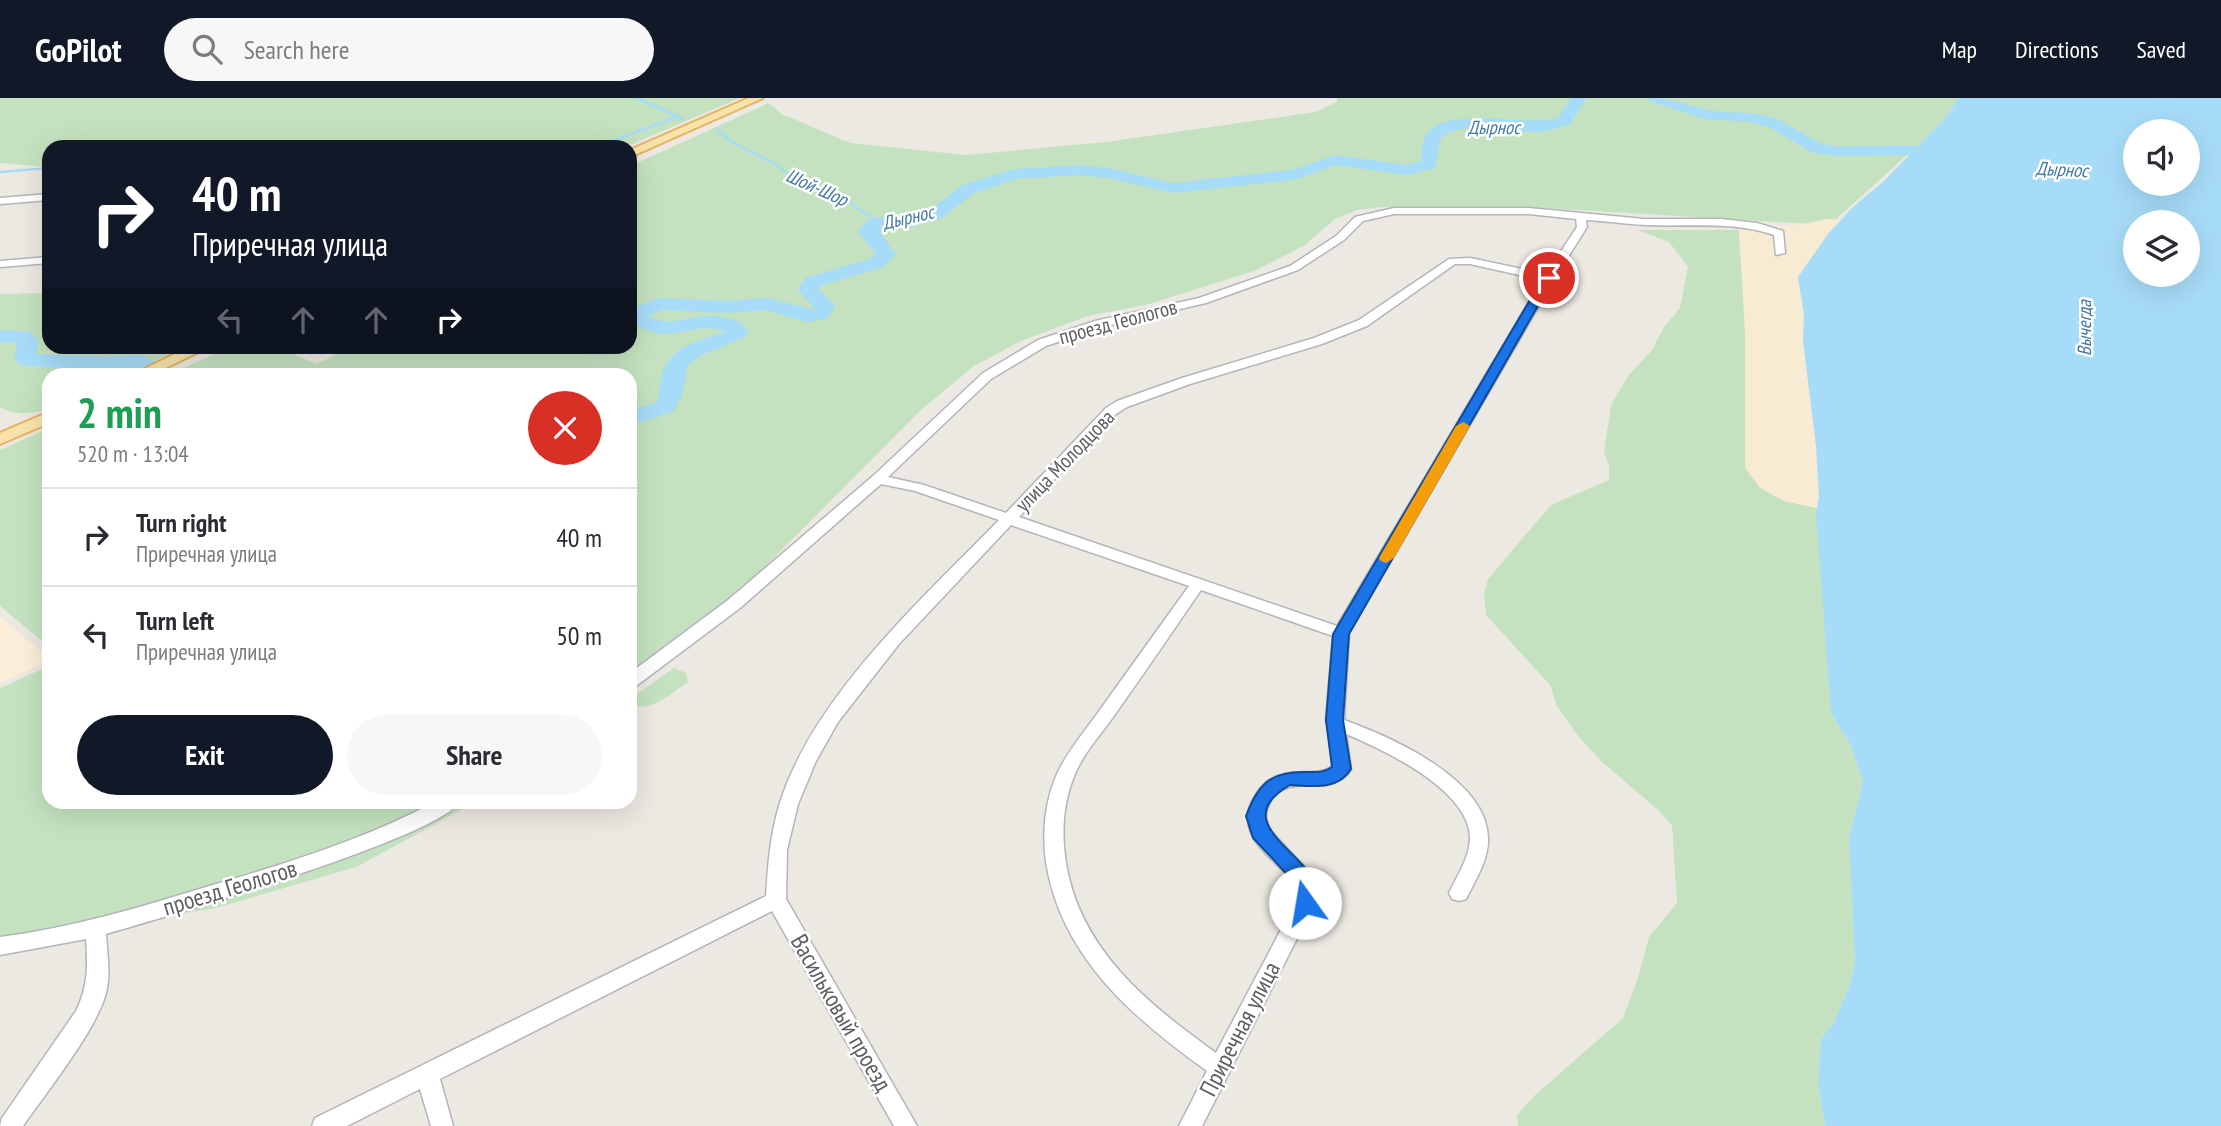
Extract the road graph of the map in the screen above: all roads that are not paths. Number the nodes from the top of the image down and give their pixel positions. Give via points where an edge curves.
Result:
1 (758, 98) edge
2 (637, 151) edge
3 (42, 198) edge
4 (0, 201) edge
5 (1580, 214) junction
6 (1780, 253) dead end
7 (42, 261) edge
8 (0, 264) edge
9 (1549, 278) junction
10 (187, 354) edge
11 (156, 368) edge
12 (42, 420) edge
13 (0, 439) edge
14 (878, 479) junction
15 (1009, 519) junction
16 (1198, 584) junction
17 (1341, 634) junction
18 (637, 677) edge
19 (1336, 724) junction
20 (438, 809) edge
21 (1459, 893) dead end
22 (776, 900) junction
23 (95, 928) junction
24 (0, 946) edge
25 (1220, 1068) junction
26 (427, 1074) junction
27 (10, 1126) edge
28 (323, 1126) edge
29 (442, 1126) edge
30 (906, 1126) edge
31 (1190, 1126) edge

1 - 2 main road
3 - 4 street
5 - 6 street, проезд Геологов via 1644,222 1757,226 1779,233
5 - 9 street, Приречная улица via 1582,227
5 - 14 street, проезд Геологов via 1420,210 1359,219 1307,261 1278,275 1202,301 1084,328 1032,348 987,376
7 - 8 street
9 - 15 street, улица Молодцова via 1454,261 1363,323 1122,404
9 - 17 street, Приречная улица
10 - 11 main road
12 - 13 main road
14 - 15 street
14 - 18 street, проезд Геологов via 734,604
15 - 16 street
15 - 22 street, улица Молодцова via 846,696 809,755 786,816 775,876
16 - 17 street
16 - 25 street via 1071,764 1058,789 1052,827 1055,872 1068,914 1090,952 1124,992
17 - 19 street, Приречная улица
19 - 21 street via 1405,754 1439,778 1475,816 1479,835 1475,860
19 - 25 street, Приречная улица via 1342,769 1327,779 1287,778 1261,800 1255,816 1260,832 1307,883 1305,903
20 - 23 street, проезд Геологов via 361,845
22 - 26 street
22 - 30 street, Васильковый проезд
23 - 24 street, проезд Геологов
23 - 27 street via 96,993
25 - 31 street, Приречная улица
26 - 28 street
26 - 29 street

